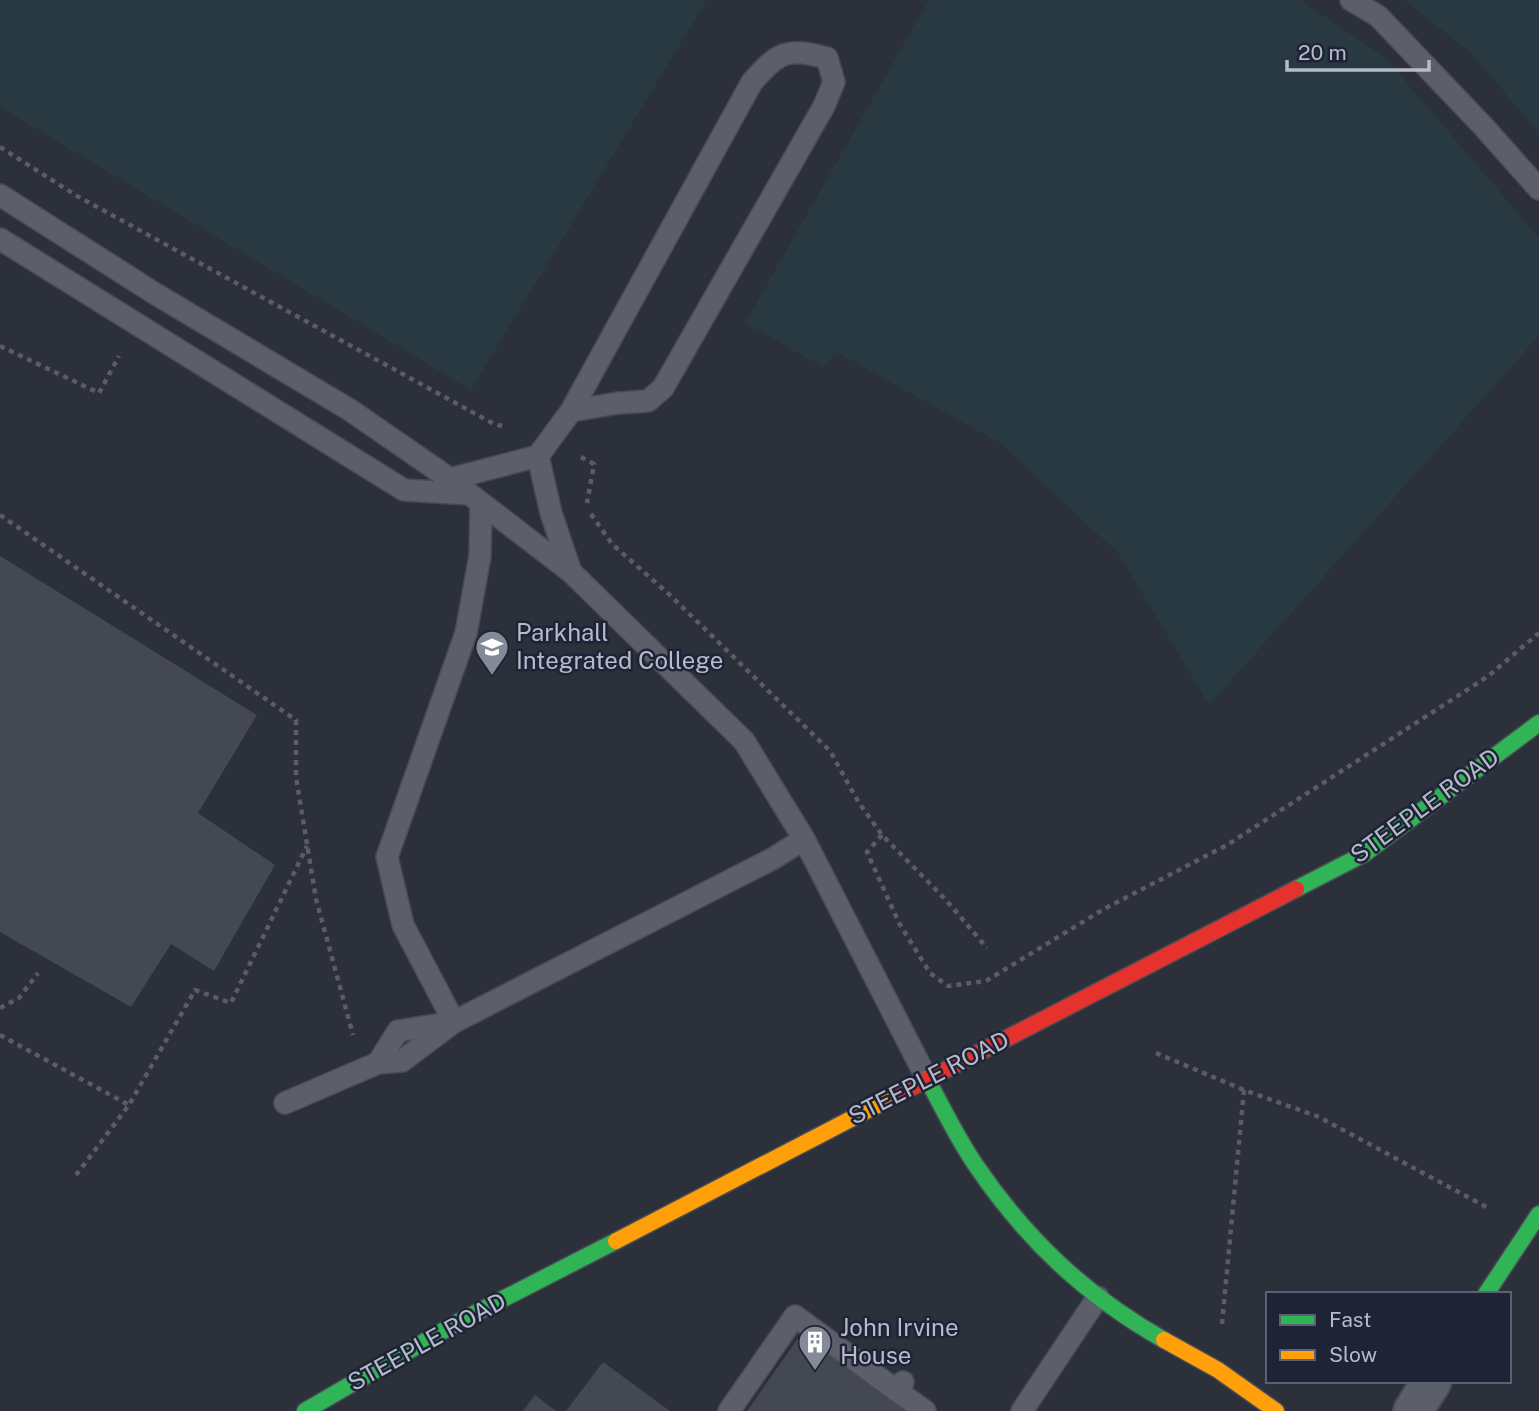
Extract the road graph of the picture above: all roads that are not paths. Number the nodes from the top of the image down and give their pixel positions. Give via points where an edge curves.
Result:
1 (1352, 0) edge
2 (1539, 189) edge
3 (0, 195) edge
4 (0, 239) edge
5 (571, 411) junction
6 (538, 456) junction
7 (450, 479) junction
8 (475, 499) junction
9 (571, 572) junction
10 (1539, 723) edge
11 (804, 839) junction
12 (454, 1022) junction
13 (927, 1079) junction
14 (285, 1103) dead end
15 (1539, 1214) edge
16 (1487, 1292) edge
17 (1098, 1297) junction
18 (1431, 1383) edge
19 (305, 1411) edge
20 (729, 1411) edge
21 (925, 1411) edge
22 (1022, 1411) edge
23 (1276, 1411) edge
24 (1413, 1411) edge

1 - 2 lane via 1378,16
3 - 7 lane via 350,410
4 - 8 lane via 404,490
5 - 5 lane via 752,82 774,58 800,51 827,58 834,82 824,106 663,388 648,401
5 - 6 lane
6 - 7 lane
6 - 9 lane
7 - 8 lane
8 - 9 lane
8 - 12 lane via 480,556 466,633 387,857 403,925
9 - 11 lane via 744,741
10 - 13 street, STEEPLE ROAD via 1364,854
11 - 12 lane
11 - 13 lane
12 - 14 lane via 398,1031 370,1066
13 - 17 street via 976,1166 1027,1234
13 - 19 street, STEEPLE ROAD via 460,1321
15 - 16 street
17 - 22 lane
17 - 23 street
18 - 24 street
20 - 21 lane via 795,1316 900,1387

